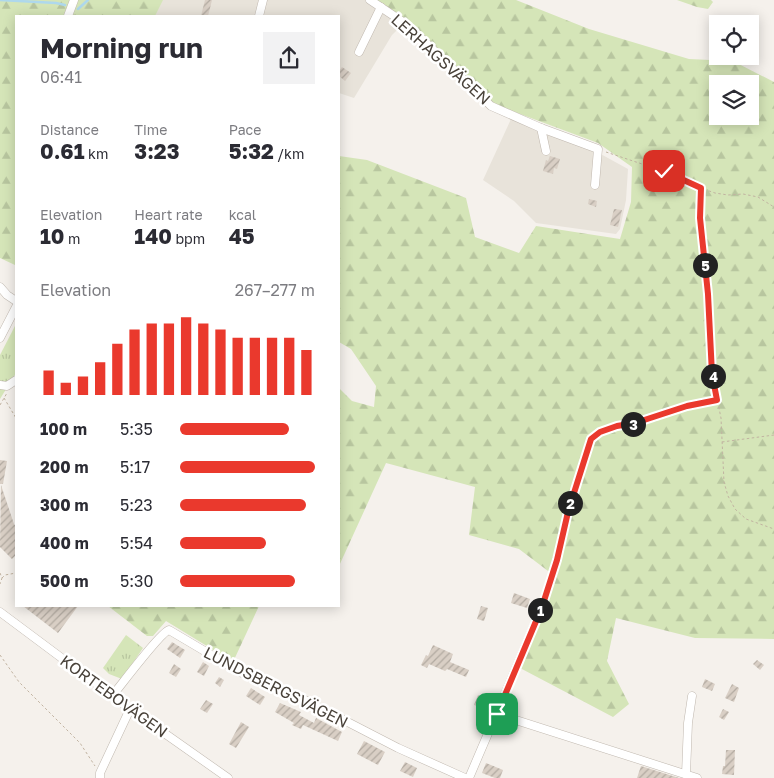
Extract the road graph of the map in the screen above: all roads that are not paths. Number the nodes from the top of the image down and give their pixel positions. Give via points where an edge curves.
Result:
1 (74, 0) edge
2 (264, 0) edge
3 (370, 0) edge
4 (381, 7) junction
5 (68, 15) edge
6 (259, 15) edge
7 (359, 52) dead end
8 (541, 128) junction
9 (546, 151) dead end
10 (595, 186) dead end
11 (0, 287) edge
12 (15, 300) edge
13 (15, 309) edge
14 (0, 338) edge
15 (542, 607) road end
16 (0, 612) edge
17 (112, 696) junction
18 (692, 696) dead end
19 (130, 708) junction
20 (497, 714) junction
21 (686, 774) junction
22 (100, 776) edge
23 (228, 778) edge
24 (465, 778) edge
25 (469, 778) edge
26 (697, 778) edge

1 - 5 street
2 - 6 street
3 - 4 street, LERHAGSVÄGEN
4 - 7 street
4 - 8 street, LERHAGSVÄGEN via 414,31 491,106
8 - 9 street
8 - 10 street, LERHAGSVÄGEN via 598,150
11 - 12 street
13 - 14 street
15 - 20 street
16 - 17 street, KORTEBOVÄGEN
17 - 19 street, KORTEBOVÄGEN
17 - 24 street, LUNDSBERGSVÄGEN via 169,630 268,686 303,699
18 - 21 street
19 - 22 street
19 - 23 street, KORTEBOVÄGEN
20 - 21 street
20 - 25 street
21 - 26 street

